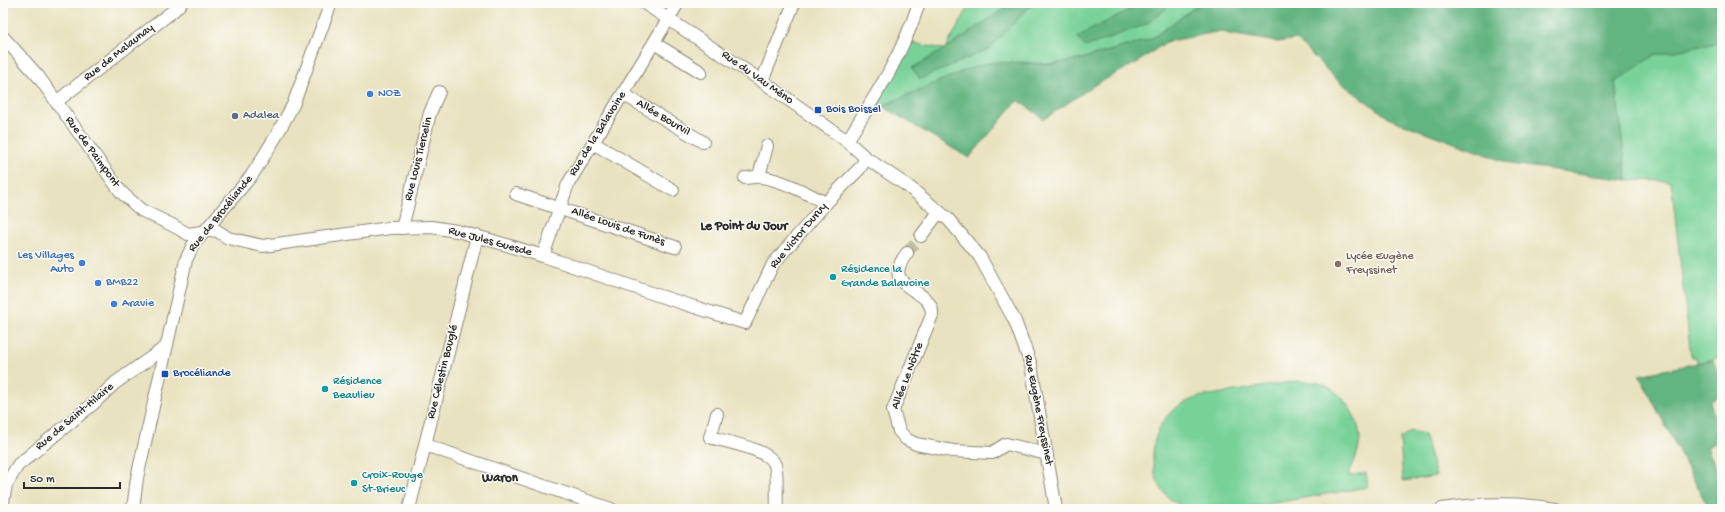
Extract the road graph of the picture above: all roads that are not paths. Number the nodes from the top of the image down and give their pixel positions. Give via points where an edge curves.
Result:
1 (181, 3) edge
2 (331, 3) edge
3 (644, 3) edge
4 (678, 3) edge
5 (794, 3) edge
6 (919, 3) edge
7 (669, 19) junction
8 (3, 37) edge
9 (654, 43) junction
10 (701, 72) dead end
11 (762, 81) junction
12 (439, 92) dead end
13 (623, 94) junction
14 (56, 102) junction
15 (847, 141) junction
16 (703, 142) dead end
17 (593, 143) junction
18 (767, 146) dead end
19 (866, 158) junction
20 (759, 176) junction
21 (745, 178) dead end
22 (673, 190) dead end
23 (516, 194) dead end
24 (826, 203) junction
25 (560, 208) junction
26 (939, 212) junction
27 (402, 228) junction
28 (204, 232) junction
29 (477, 236) junction
30 (921, 236) tunnel mouth
31 (675, 247) dead end
32 (907, 253) tunnel mouth
33 (543, 256) junction
34 (745, 323) joint
35 (166, 347) junction
36 (717, 414) dead end
37 (425, 445) junction
38 (1047, 454) junction
39 (3, 501) edge
40 (133, 509) edge
41 (410, 509) edge
42 (611, 509) edge
43 (777, 509) edge
44 (1056, 509) edge
45 (1442, 509) edge
46 (1555, 509) edge

1 - 14 street, Rue de Malaunay
2 - 28 street, Rue de Brocéliande via 293,105 275,138 252,175
3 - 7 street, Rue du Vau Méno
4 - 7 street, Rue de la Balavoine
5 - 11 street
6 - 15 street via 898,56 879,92
7 - 9 street, Rue de la Balavoine
7 - 11 street, Rue du Vau Méno
8 - 14 street, Rue de Paimpont via 38,76
9 - 10 street
9 - 13 street, Rue de la Balavoine
11 - 15 street, Rue du Vau Méno
12 - 27 street, Rue Louis Tiercelin via 430,113
13 - 16 street, Allée Bourvil
13 - 17 street, Rue de la Balavoine
14 - 28 street, Rue de Paimpont via 121,192 141,210 188,234
15 - 19 street, Rue du Vau Méno
17 - 22 street
17 - 25 street, Rue de la Balavoine via 568,184
18 - 20 street
19 - 24 street, Rue Victor Duruy via 860,168
19 - 26 street, Rue Eugène Freyssinet via 909,187
20 - 21 street
20 - 24 street via 803,191
23 - 25 street, Allée Louis de Funès
24 - 34 street, Rue Victor Duruy via 774,264
25 - 31 street, Allée Louis de Funès
25 - 33 street, Rue de la Balavoine
26 - 30 street
26 - 38 street, Rue Eugène Freyssinet via 948,219 980,258 1015,321 1031,365
27 - 28 street, Rue Jules Guesde via 263,246 228,238 216,230
27 - 29 street, Rue Jules Guesde via 431,227
28 - 35 street, Rue de Brocéliande via 193,245 186,260
29 - 33 street, Rue Jules Guesde
29 - 37 street, Rue Célestin Bouglé
32 - 38 street, Allée Le Nôtre via 898,268 898,277 930,303 932,315 893,410 899,431 906,439 916,444 953,450 992,453 1006,444
33 - 34 street, Rue Jules Guesde
35 - 39 street, Rue de Saint-Hilaire via 115,383 18,465 6,485
35 - 40 street, Rue de Brocéliande via 137,478
36 - 43 street via 710,437 758,451 770,458 775,466
37 - 41 street, Rue Célestin Bouglé
37 - 42 street
38 - 44 street, Rue Eugène Freyssinet
45 - 46 street via 1471,504 1501,503

